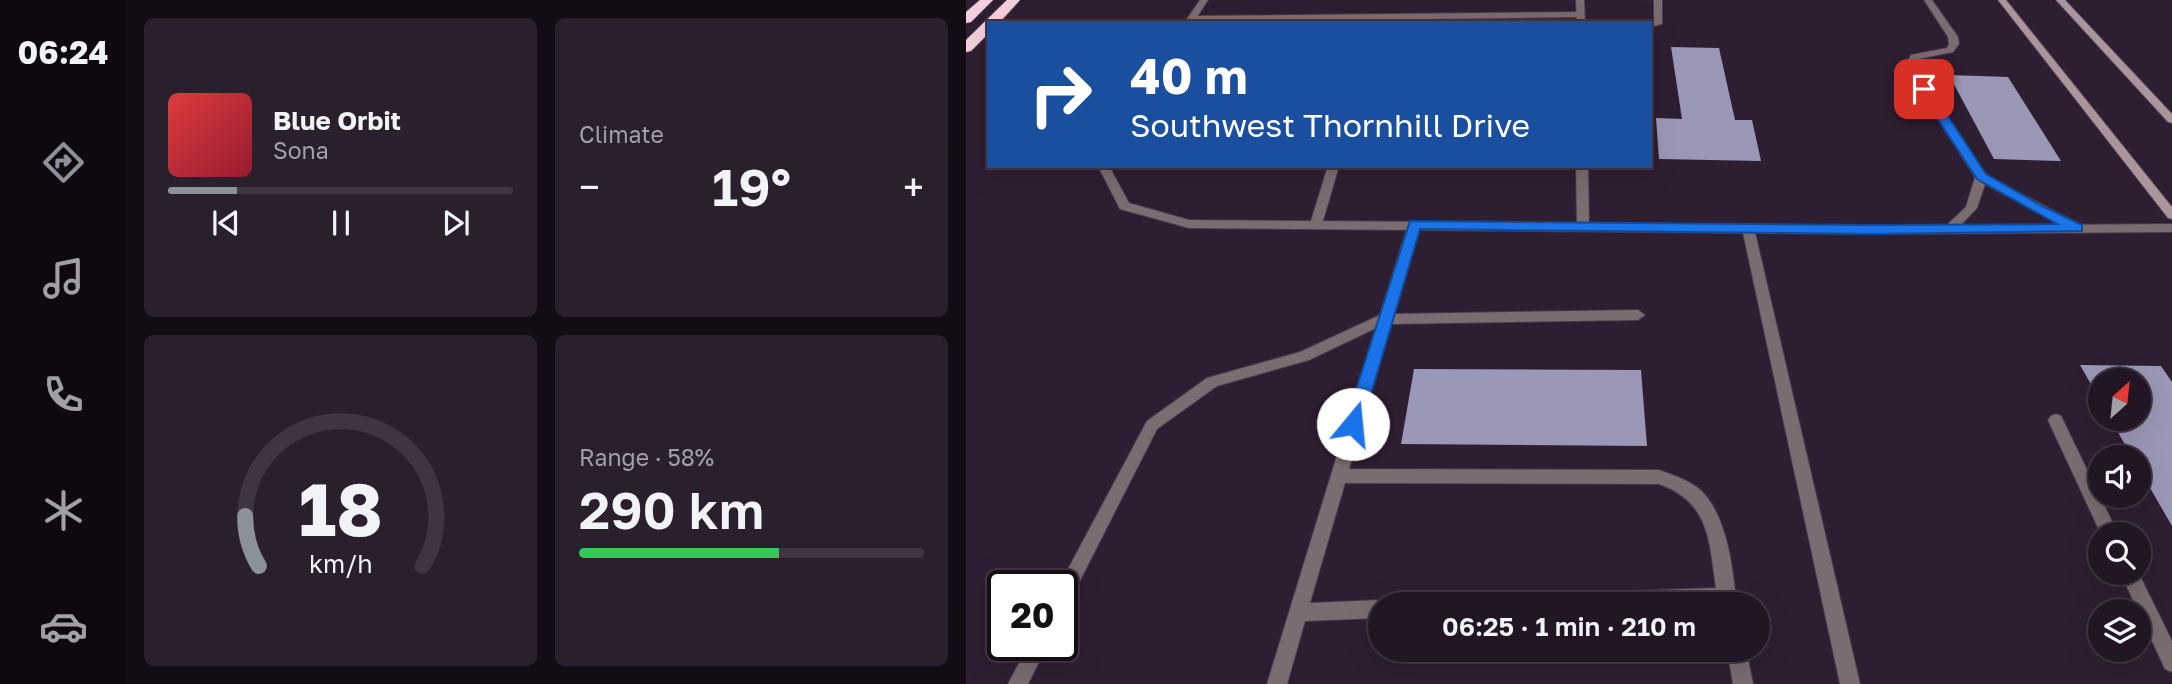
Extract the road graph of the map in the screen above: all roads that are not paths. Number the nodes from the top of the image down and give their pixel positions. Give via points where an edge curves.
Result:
1 (987, 0) edge
2 (1014, 0) edge
3 (1204, 0) edge
4 (1580, 0) edge
5 (1658, 0) edge
6 (1928, 0) edge
7 (2001, 0) edge
8 (2060, 0) edge
9 (966, 19) edge
10 (1581, 19) edge
11 (993, 21) edge
12 (1189, 21) edge
13 (1652, 24) edge
14 (987, 27) edge
15 (966, 48) edge
16 (2172, 120) edge
17 (1104, 168) edge
18 (1333, 168) edge
19 (1582, 168) edge
20 (1981, 177) junction
21 (2172, 215) edge
22 (1316, 224) junction
23 (1415, 225) junction
24 (1583, 226) junction
25 (1748, 228) junction
26 (2077, 228) junction
27 (2172, 228) edge
28 (1950, 229) junction
29 (1638, 315) dead end
30 (1384, 319) junction
31 (2056, 420) dead end
32 (1338, 476) junction
33 (2104, 522) edge
34 (1077, 570) edge
35 (2135, 585) edge
36 (1726, 592) edge
37 (1368, 609) edge
38 (1298, 612) junction
39 (1030, 661) edge
40 (1738, 662) edge
41 (2172, 662) edge
42 (1018, 684) edge
43 (1277, 684) edge
44 (1742, 684) edge
45 (1850, 684) edge

1 - 9 highway
2 - 11 highway
3 - 12 street
4 - 10 street
5 - 13 street via 1660,19
6 - 20 street via 1954,44 1950,51 1914,57 1910,67
7 - 21 main road
8 - 16 main road
10 - 12 street
14 - 15 highway
17 - 22 street via 1124,206 1189,224
18 - 22 street
19 - 24 street
20 - 26 street
20 - 28 street via 1970,208
22 - 23 street
23 - 24 street
23 - 30 street
24 - 25 street
25 - 28 street
25 - 45 street
26 - 27 street
26 - 28 street
29 - 30 street
30 - 32 street
30 - 34 street via 1304,356 1212,382 1152,425
31 - 33 street
32 - 36 street via 1659,477 1676,481 1712,515
32 - 38 street
35 - 41 street
37 - 38 street
38 - 43 street
39 - 42 street
40 - 44 street

